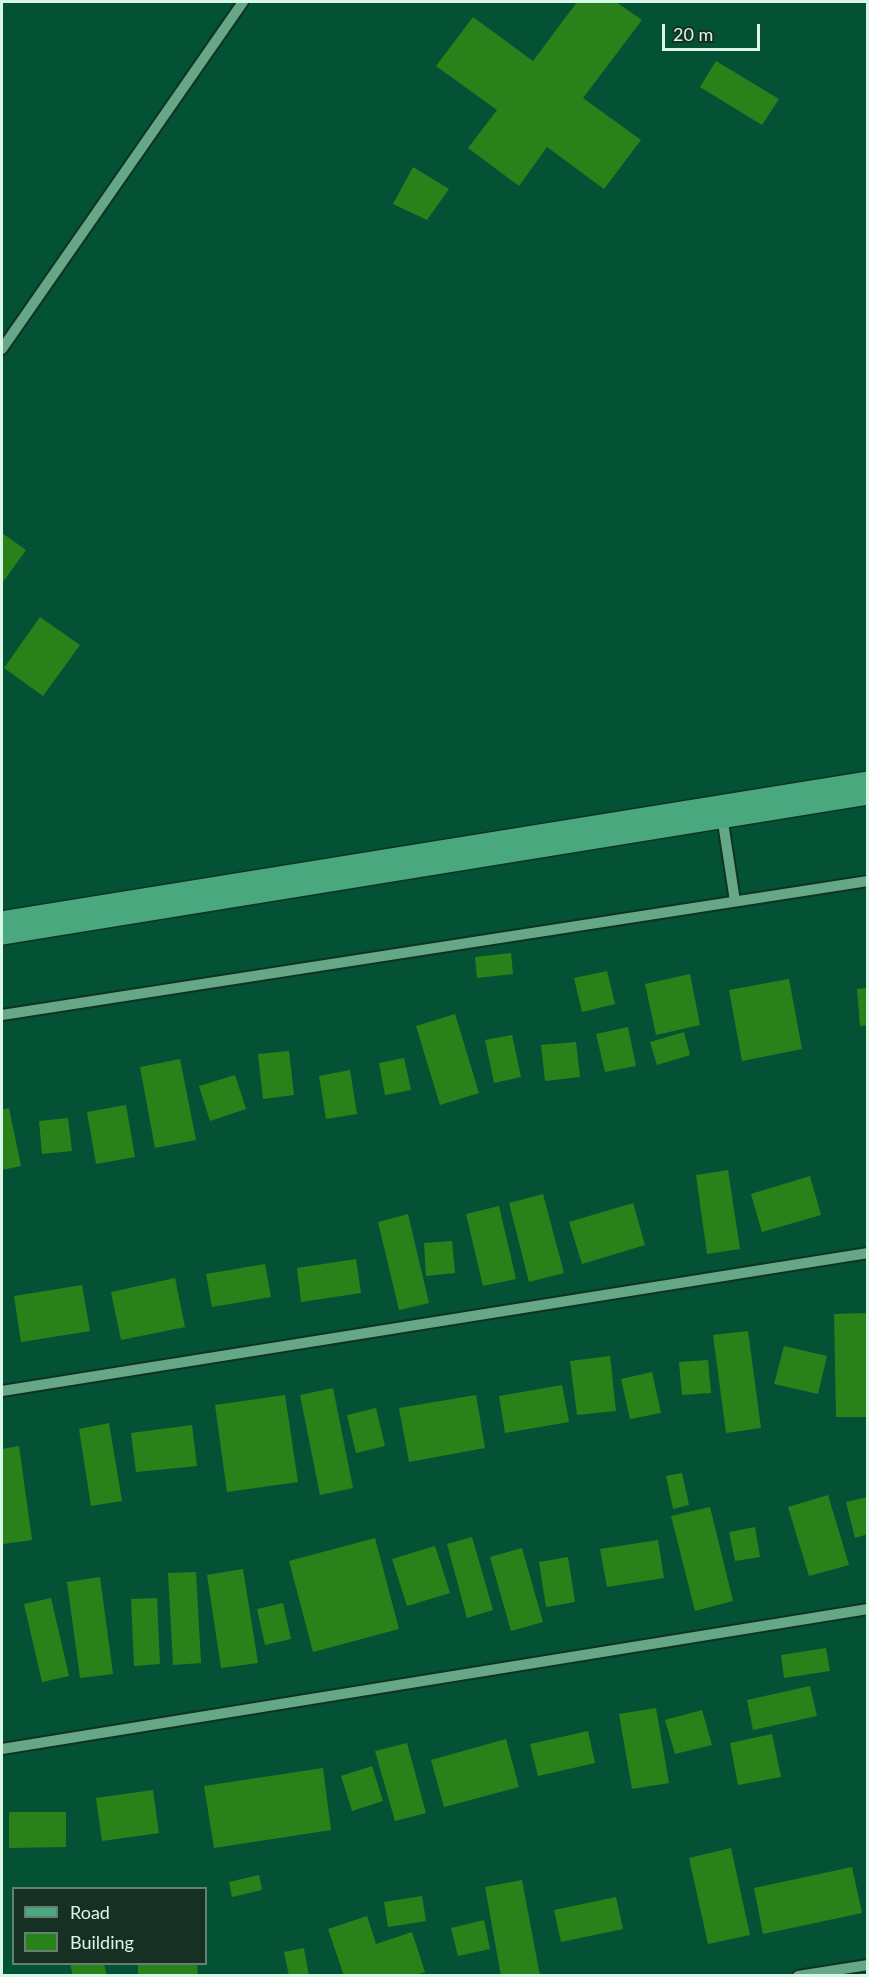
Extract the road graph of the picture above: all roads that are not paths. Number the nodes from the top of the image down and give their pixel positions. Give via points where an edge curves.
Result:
1 (243, 2) edge
2 (2, 349) edge
3 (867, 788) edge
4 (721, 812) junction
5 (867, 881) edge
6 (735, 902) junction
7 (2, 928) edge
8 (2, 1015) edge
9 (867, 1253) edge
10 (2, 1391) edge
11 (867, 1609) edge
12 (2, 1749) edge
13 (867, 1965) edge
14 (798, 1976) edge

1 - 2 street
3 - 4 main road
4 - 6 street
4 - 7 main road
5 - 6 street
6 - 8 street
9 - 10 street
11 - 12 street
13 - 14 street

